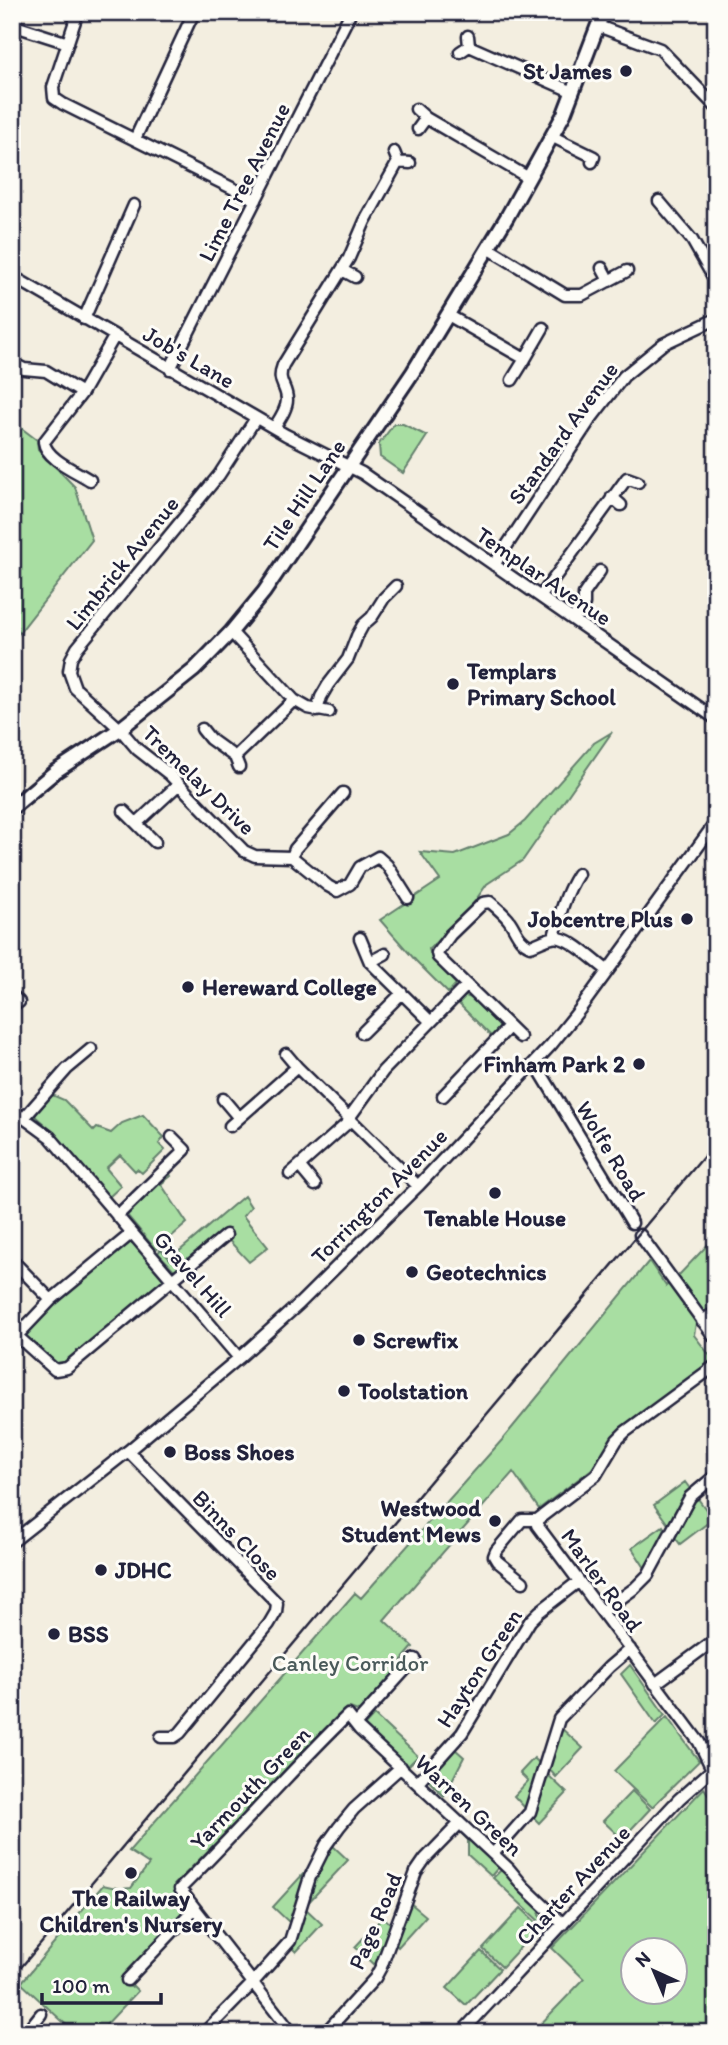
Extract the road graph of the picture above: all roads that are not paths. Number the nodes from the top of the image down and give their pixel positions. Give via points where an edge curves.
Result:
1 (78, 12) edge
2 (194, 12) edge
3 (351, 12) edge
4 (603, 12) edge
5 (12, 25) edge
6 (598, 26) junction
7 (68, 43) junction
8 (466, 45) dead end
9 (573, 92) junction
10 (716, 107) edge
11 (415, 109) dead end
12 (426, 118) junction
13 (418, 129) dead end
14 (553, 136) junction
15 (135, 139) junction
16 (592, 162) dead end
17 (410, 163) dead end
18 (529, 178) junction
19 (256, 200) junction
20 (659, 201) dead end
21 (134, 205) dead end
22 (488, 248) junction
23 (603, 268) dead end
24 (342, 270) junction
25 (626, 271) dead end
26 (12, 276) edge
27 (355, 277) dead end
28 (609, 282) junction
29 (716, 282) edge
30 (448, 316) junction
31 (84, 319) junction
32 (716, 319) edge
33 (543, 328) dead end
34 (114, 337) junction
35 (525, 359) junction
36 (12, 363) edge
37 (170, 369) junction
38 (512, 380) dead end
39 (82, 393) junction
40 (256, 418) junction
41 (274, 428) junction
42 (349, 467) junction
43 (90, 480) dead end
44 (638, 482) dead end
45 (612, 497) junction
46 (621, 505) dead end
47 (494, 565) junction
48 (600, 571) dead end
49 (396, 586) dead end
50 (541, 596) junction
51 (574, 618) junction
52 (231, 632) junction
53 (294, 700) junction
54 (317, 711) junction
55 (329, 712) dead end
56 (716, 719) edge
57 (120, 729) junction
58 (202, 729) dead end
59 (210, 739) junction
60 (202, 747) dead end
61 (179, 784) junction
62 (344, 793) dead end
63 (13, 807) edge
64 (124, 811) dead end
65 (716, 822) edge
66 (137, 823) junction
67 (155, 842) dead end
68 (292, 857) junction
69 (578, 874) dead end
70 (408, 898) dead end
71 (360, 937) dead end
72 (554, 937) junction
73 (385, 954) dead end
74 (370, 962) junction
75 (607, 970) junction
76 (467, 985) junction
77 (402, 993) junction
78 (431, 1022) junction
79 (509, 1027) junction
80 (362, 1033) dead end
81 (520, 1037) dead end
82 (91, 1049) dead end
83 (286, 1054) dead end
84 (535, 1063) junction
85 (297, 1067) junction
86 (443, 1096) dead end
87 (223, 1100) dead end
88 (12, 1111) edge
89 (24, 1118) junction
90 (239, 1118) junction
91 (350, 1119) junction
92 (230, 1126) dead end
93 (172, 1138) dead end
94 (300, 1167) junction
95 (290, 1174) dead end
96 (315, 1185) dead end
97 (418, 1186) junction
98 (117, 1216) junction
99 (632, 1223) dead end
100 (132, 1233) junction
101 (226, 1235) dead end
102 (640, 1235) dead end
103 (12, 1260) edge
104 (173, 1280) junction
105 (51, 1300) junction
106 (716, 1312) edge
107 (702, 1321) junction
108 (15, 1339) edge
109 (716, 1339) edge
110 (239, 1358) junction
111 (716, 1365) edge
112 (128, 1451) junction
113 (716, 1475) edge
114 (537, 1520) junction
115 (12, 1542) edge
116 (579, 1581) junction
117 (523, 1582) dead end
118 (602, 1612) junction
119 (716, 1639) edge
120 (629, 1649) junction
121 (415, 1659) dead end
122 (655, 1684) junction
123 (348, 1715) joint
124 (356, 1724) junction
125 (161, 1737) dead end
126 (699, 1742) junction
127 (716, 1754) edge
128 (714, 1767) edge
129 (401, 1768) junction
130 (417, 1783) junction
131 (460, 1823) junction
132 (493, 1854) junction
133 (194, 1909) junction
134 (563, 1924) junction
135 (127, 1980) dead end
136 (253, 1983) junction
137 (41, 2014) dead end
138 (26, 2033) edge
139 (204, 2033) edge
140 (292, 2033) edge
141 (325, 2033) edge
142 (461, 2033) edge

1 - 7 street
2 - 15 street
3 - 19 street, Lime Tree Avenue
4 - 6 main road, Tile Hill Lane
5 - 7 street
6 - 9 main road, Tile Hill Lane
6 - 10 street via 660,50
7 - 15 street via 53,87 54,98
8 - 9 street
9 - 14 main road, Tile Hill Lane
11 - 12 street
12 - 13 street
12 - 18 street
14 - 16 street via 594,158
14 - 18 main road, Tile Hill Lane
15 - 19 street
17 - 24 street via 396,157
18 - 22 main road, Tile Hill Lane
19 - 37 street, Lime Tree Avenue
20 - 29 street via 692,240
21 - 31 street
22 - 28 street via 565,295 582,295
22 - 30 main road, Tile Hill Lane
23 - 28 street
24 - 27 street
24 - 41 street via 283,365 280,381 287,404
25 - 28 street
26 - 31 street, Job's Lane
30 - 35 street
30 - 42 main road, Tile Hill Lane
31 - 34 street, Job's Lane
32 - 47 street, Standard Avenue via 663,344 624,376
33 - 35 street
34 - 37 street, Job's Lane
34 - 39 street
35 - 38 street
36 - 39 street via 46,371
37 - 40 street, Job's Lane
39 - 43 street via 43,446 51,457
40 - 41 street, Job's Lane
40 - 57 street, Limbrick Avenue via 223,470 71,659 75,688
41 - 42 street, Job's Lane
42 - 47 street, Templar Avenue
42 - 52 main road, Tile Hill Lane via 264,592
44 - 45 street via 627,478
45 - 46 street
45 - 50 street
47 - 50 street, Templar Avenue
48 - 51 street
49 - 54 street via 363,625
50 - 51 street, Templar Avenue
51 - 56 street, Templar Avenue
52 - 53 street
52 - 57 main road, Tile Hill Lane via 194,670
53 - 54 street
53 - 59 street via 237,762
54 - 55 street
57 - 61 street, Tremelay Drive
57 - 63 main road, Tile Hill Lane
58 - 59 street
59 - 60 street
61 - 66 street
61 - 68 street, Tremelay Drive via 244,851 255,856
62 - 68 street
64 - 66 street
65 - 75 street, Torrington Avenue
66 - 67 street
68 - 70 street via 337,891 350,884 360,867 378,857
69 - 72 street via 562,904
71 - 74 street
72 - 75 street
72 - 76 street via 530,946 508,918 490,902 483,903 437,953
73 - 74 street
74 - 77 street
75 - 84 street, Torrington Avenue
76 - 78 street
76 - 79 street
77 - 78 street
77 - 80 street
78 - 91 street via 383,1071
79 - 81 street
79 - 86 street
82 - 89 street
83 - 85 street
84 - 97 street, Torrington Avenue
84 - 99 street, Wolfe Road
85 - 90 street
85 - 91 street
87 - 90 street
88 - 89 street, Gravel Hill
89 - 98 street, Gravel Hill via 50,1137
90 - 92 street
91 - 94 street
91 - 97 street
93 - 98 street via 185,1150
94 - 95 street
94 - 96 street
97 - 110 street, Torrington Avenue
98 - 100 street, Gravel Hill
100 - 104 street, Gravel Hill
100 - 105 street
101 - 104 street
102 - 107 street, Wolfe Road
103 - 105 street
104 - 108 street via 67,1368 53,1369
104 - 110 street, Gravel Hill
105 - 108 street
106 - 107 street
107 - 109 street, Wolfe Road
110 - 112 street, Torrington Avenue
111 - 114 street via 625,1432 596,1475
112 - 115 street, Torrington Avenue
112 - 125 street, Binns Close via 277,1603 270,1624 180,1732
113 - 118 street via 690,1497 648,1575
114 - 116 street, Marler Road
114 - 117 street, Marler Road via 522,1520 496,1551 495,1556
116 - 118 street, Marler Road
116 - 130 street, Hayton Green via 530,1621 462,1733
118 - 120 street, Marler Road
119 - 122 street
120 - 122 street, Marler Road
120 - 132 street via 559,1719 530,1812
121 - 124 street
122 - 126 street, Marler Road
123 - 124 street, Warren Green
123 - 133 street, Yarmouth Green via 180,1889
124 - 129 street, Warren Green
126 - 127 street, Marler Road
126 - 128 street, Marler Road
128 - 134 street, Charter Avenue
129 - 130 street, Warren Green
129 - 136 street via 354,1809 332,1837 310,1877 292,1937
130 - 131 street, Warren Green
131 - 132 street, Warren Green
131 - 141 street, Page Road via 416,1872 375,1978
132 - 134 street, Warren Green
133 - 135 street
133 - 136 street
134 - 142 street, Charter Avenue
136 - 139 street
136 - 140 street
137 - 138 street

